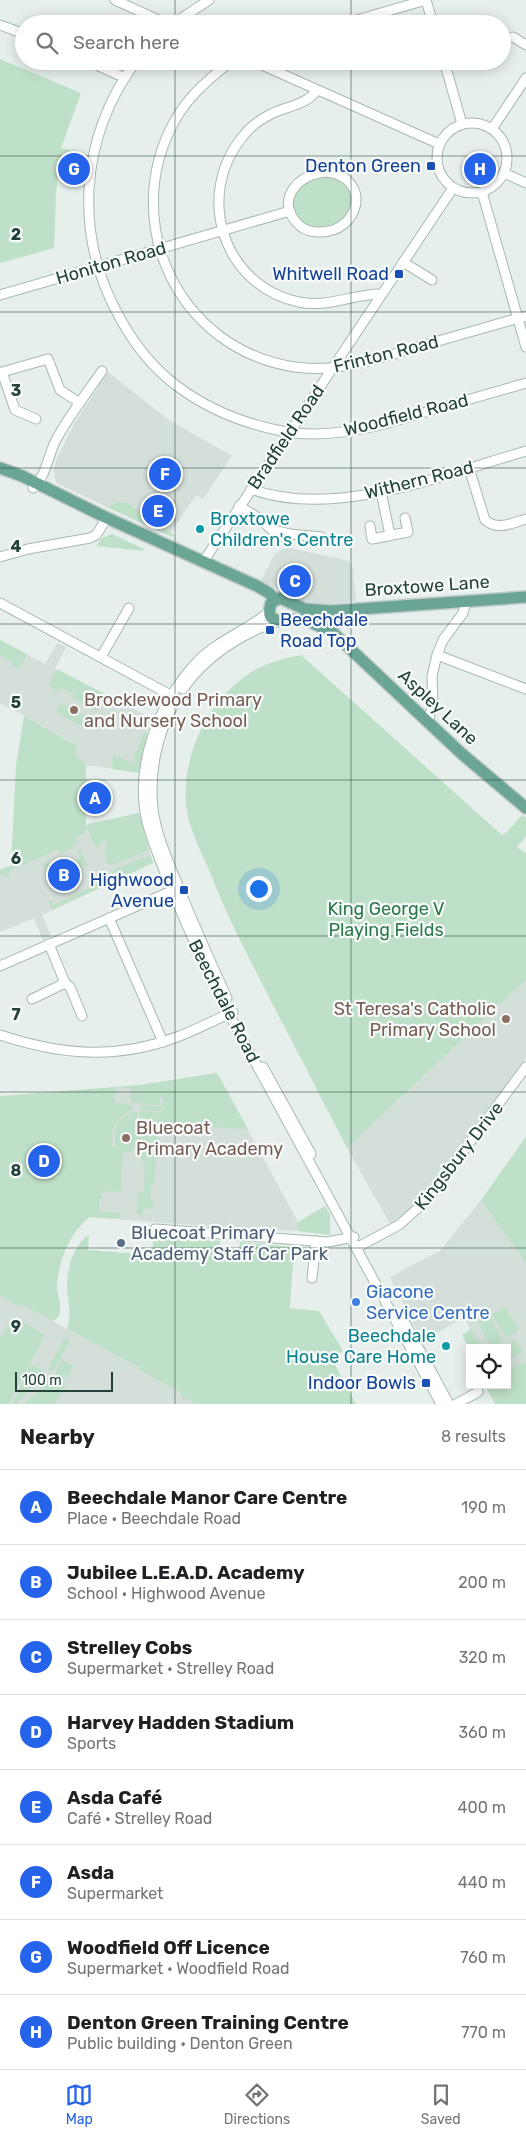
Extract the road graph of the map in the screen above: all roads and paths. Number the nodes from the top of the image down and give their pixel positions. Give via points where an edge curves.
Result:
1 (115, 0) edge
2 (209, 0) edge
3 (426, 0) edge
4 (148, 15) edge
5 (186, 15) edge
6 (374, 15) edge
7 (430, 15) edge
8 (0, 25) edge
9 (15, 31) edge
10 (513, 37) dead end
11 (526, 45) edge
12 (108, 70) edge
13 (130, 70) edge
14 (221, 70) edge
15 (273, 70) edge
16 (447, 70) edge
17 (125, 78) junction
18 (526, 78) edge
19 (317, 90) junction
20 (462, 124) junction
21 (492, 129) junction
22 (439, 144) junction
23 (504, 173) junction
24 (526, 183) edge
25 (453, 188) junction
26 (482, 192) junction
27 (290, 211) junction
28 (222, 231) junction
29 (160, 249) junction
30 (403, 262) junction
31 (96, 267) junction
32 (432, 280) dead end
33 (381, 294) junction
34 (0, 295) edge
35 (522, 317) edge
36 (526, 346) edge
37 (332, 368) junction
38 (102, 371) dead end
39 (526, 383) edge
40 (80, 403) junction
41 (36, 419) dead end
42 (289, 432) junction
43 (526, 451) edge
44 (50, 454) junction
45 (469, 468) junction
46 (0, 469) edge
47 (35, 484) junction
48 (251, 489) junction
49 (381, 492) junction
50 (54, 493) junction
51 (239, 506) junction
52 (107, 518) junction
53 (405, 518) dead end
54 (526, 519) edge
55 (370, 526) dead end
56 (390, 535) junction
57 (321, 537) dead end
58 (0, 557) edge
59 (203, 562) junction
60 (526, 597) edge
61 (275, 600) junction
62 (466, 601) junction
63 (0, 603) edge
64 (129, 608) dead end
65 (331, 611) junction
66 (269, 612) junction
67 (277, 622) junction
68 (329, 629) junction
69 (437, 655) junction
70 (100, 657) junction
71 (526, 689) edge
72 (174, 697) junction
73 (432, 698) junction
74 (418, 712) junction
75 (428, 721) junction
76 (526, 808) edge
77 (175, 889) junction
78 (109, 918) junction
79 (49, 944) junction
80 (0, 966) edge
81 (65, 983) junction
82 (32, 999) dead end
83 (231, 1013) junction
84 (82, 1016) dead end
85 (0, 1035) edge
86 (163, 1042) junction
87 (526, 1068) edge
88 (156, 1228) dead end
89 (353, 1237) junction
90 (316, 1241) junction
91 (358, 1247) junction
92 (312, 1278) dead end
93 (478, 1392) dead end
94 (441, 1404) edge
95 (449, 1404) edge
96 (456, 1404) edge

1 - 4 street
2 - 5 street
3 - 6 street
3 - 7 street
8 - 9 street
10 - 11 street
12 - 17 street
13 - 17 street, Woodfield Road
14 - 29 street, Frinton Road via 192,95 175,120 165,143 153,199
15 - 19 street
16 - 20 street
17 - 31 street, Woodfield Road via 106,114 93,158 89,221
18 - 21 street
19 - 22 street
19 - 28 street via 310,99 270,114 255,124 235,147 219,187
20 - 21 street via 479,123
20 - 22 street via 452,129
21 - 23 street via 506,148 508,159
22 - 25 street via 436,160 440,173
23 - 24 street
23 - 26 street via 498,182
25 - 26 street via 466,193
25 - 30 street, Bradfield Road
26 - 35 street
27 - 27 street via 292,189 298,181 312,174 327,172 341,175 353,186 355,212 345,224 330,230 317,232 305,229 294,220
27 - 28 street, Honiton Road
28 - 29 street, Honiton Road
28 - 33 street via 241,267 258,284 281,297 323,304
29 - 31 street, Honiton Road
29 - 37 street, Frinton Road via 169,275 186,302 205,324 229,342 283,365
30 - 32 street
30 - 33 street, Bradfield Road
31 - 34 street, Honiton Road
31 - 42 street, Woodfield Road via 131,337 175,385 218,411
33 - 37 street, Bradfield Road
35 - 36 street
35 - 37 street, Frinton Road via 360,364
37 - 42 street, Bradfield Road
38 - 40 street
39 - 42 street, Woodfield Road via 360,430 322,434
40 - 41 street via 60,390 48,359 2,372 15,410
40 - 44 street
42 - 48 street, Bradfield Road
43 - 45 street, Withern Road
44 - 47 street
44 - 50 street via 48,480
45 - 49 street, Withern Road
45 - 54 street via 485,520 502,526
46 - 47 main road
47 - 50 main road via 46,493
48 - 49 street, Withern Road via 274,495 311,498 354,497
48 - 51 street, Bradfield Road
49 - 56 street
50 - 52 main road
51 - 57 street via 272,530
51 - 59 street, Bradfield Road
52 - 58 street via 96,535 90,538
52 - 59 main road
53 - 56 street via 408,532
55 - 56 street via 372,539
59 - 61 main road via 257,586
60 - 62 main road, Broxtowe Lane
61 - 65 main road, Broxtowe Lane via 284,599 305,609
61 - 66 main road
62 - 65 main road, Broxtowe Lane
62 - 69 street via 463,613 443,640
63 - 70 street
64 - 70 street
65 - 68 main road via 335,622
66 - 67 main road
66 - 72 street, Beechdale Road via 206,654 182,680
67 - 68 main road via 304,620
67 - 72 street, Beechdale Road via 220,651
68 - 74 main road, Aspley Lane
69 - 71 street
69 - 73 street via 432,676
70 - 72 street
72 - 77 street, Beechdale Road via 159,740 152,791 158,832
73 - 74 street
73 - 75 street
74 - 75 main road, Aspley Lane
75 - 76 main road, Aspley Lane
77 - 78 street
77 - 83 street, Beechdale Road via 197,950
78 - 79 street
78 - 86 street
79 - 80 street
79 - 81 street
81 - 82 street
81 - 84 street via 70,987
83 - 86 street
83 - 89 street, Beechdale Road via 289,1129
85 - 86 street via 49,1049 86,1052 128,1050
87 - 91 street, Kingsbury Drive via 426,1201 399,1225
88 - 90 street
89 - 90 street
89 - 91 street, Beechdale Road
90 - 92 street
91 - 94 street, Beechdale Road
91 - 95 street, Beechdale Road via 426,1359
93 - 96 street

